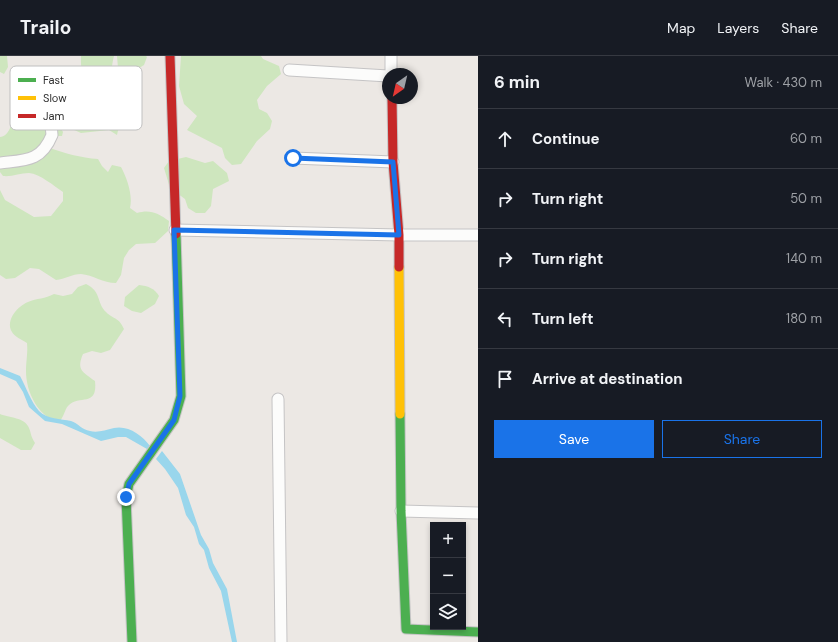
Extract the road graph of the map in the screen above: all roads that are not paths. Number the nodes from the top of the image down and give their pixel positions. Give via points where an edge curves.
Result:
1 (170, 56) edge
2 (391, 56) edge
3 (391, 68) edge
4 (289, 70) dead end
5 (382, 76) edge
6 (392, 104) edge
7 (52, 130) edge
8 (293, 158) dead end
9 (393, 162) junction
10 (0, 164) edge
11 (174, 230) junction
12 (399, 235) junction
13 (478, 235) edge
14 (278, 399) dead end
15 (401, 511) junction
16 (478, 513) edge
17 (478, 632) edge
18 (132, 642) edge
19 (281, 642) edge

1 - 11 street
2 - 3 street
4 - 5 street
6 - 9 street
7 - 10 street via 52,135 46,146 33,158
8 - 9 street
9 - 12 street
11 - 12 street
11 - 18 street via 180,396 174,420 129,484 126,497
12 - 13 street
12 - 15 street
14 - 19 street
15 - 16 street
15 - 17 street via 406,629

